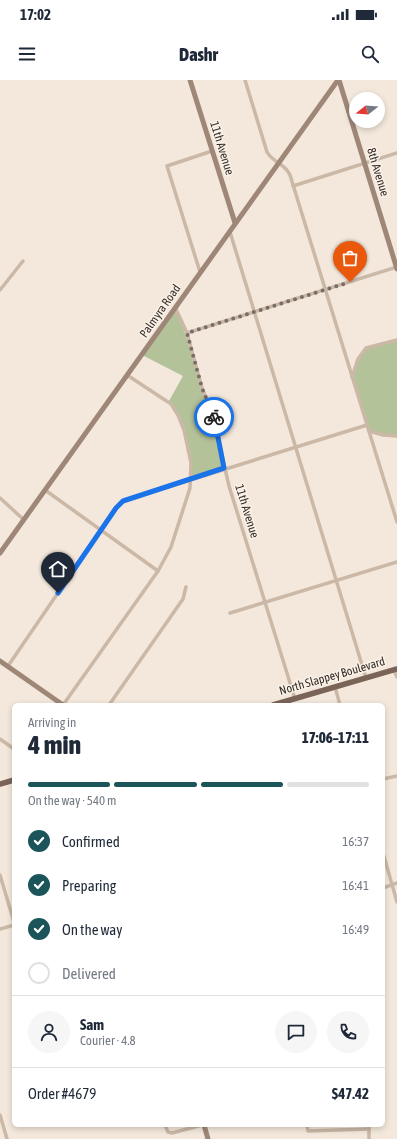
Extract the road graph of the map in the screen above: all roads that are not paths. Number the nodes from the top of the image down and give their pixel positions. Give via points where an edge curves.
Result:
1 (190, 80) edge
2 (245, 80) edge
3 (339, 80) edge
4 (212, 151) junction
5 (397, 153) edge
6 (279, 162) junction
7 (364, 163) junction
8 (293, 186) junction
9 (235, 223) junction
10 (229, 231) junction
11 (23, 261) dead end
12 (397, 268) edge
13 (200, 272) junction
14 (0, 290) edge
15 (326, 290) junction
16 (175, 307) junction
17 (254, 312) junction
18 (187, 333) junction
19 (397, 340) edge
20 (127, 375) junction
21 (352, 378) junction
22 (367, 425) junction
23 (368, 430) junction
24 (397, 436) edge
25 (295, 446) junction
26 (224, 468) junction
27 (191, 479) junction
28 (45, 490) junction
29 (0, 498) edge
30 (24, 520) junction
31 (397, 522) edge
32 (101, 530) junction
33 (0, 554) edge
34 (397, 562) edge
35 (158, 571) junction
36 (336, 581) junction
37 (186, 587) dead end
38 (265, 602) junction
39 (230, 613) dead end
40 (0, 661) edge
41 (8, 666) junction
42 (396, 669) edge
43 (397, 677) edge
44 (366, 678) junction
45 (335, 687) junction
46 (295, 699) junction
47 (60, 703) edge
48 (64, 703) edge
49 (110, 703) edge
50 (280, 703) edge
51 (339, 703) edge
52 (0, 739) edge
53 (12, 747) edge
54 (397, 776) edge
55 (385, 779) edge
56 (12, 781) edge
57 (0, 784) edge
58 (385, 860) edge
59 (0, 874) edge
60 (397, 883) edge
61 (392, 884) junction
62 (385, 887) edge
63 (397, 902) edge
64 (12, 916) edge
65 (12, 924) edge
66 (0, 929) edge
67 (0, 1115) edge
68 (166, 1127) edge
69 (195, 1127) edge
70 (204, 1127) edge
71 (307, 1127) edge
72 (369, 1127) edge
73 (7, 1139) edge
74 (208, 1139) edge
75 (369, 1139) edge

1 - 4 main road, 11th Avenue
2 - 6 street via 265,148 270,157
3 - 6 main road, Palmyra Road
3 - 7 main road, 8th Avenue
4 - 9 main road, 11th Avenue
4 - 13 street via 167,166
5 - 7 street
6 - 8 street via 288,170
6 - 9 main road, Palmyra Road
7 - 8 street
7 - 12 main road, 8th Avenue
8 - 15 street
9 - 10 main road, Palmyra Road
10 - 13 main road, Palmyra Road
10 - 17 street
11 - 14 street
12 - 15 street
13 - 16 main road, Palmyra Road
15 - 17 street
15 - 21 street
16 - 18 street, 11th Avenue
16 - 20 main road, Palmyra Road
17 - 18 street
17 - 25 street
18 - 26 street, 11th Avenue via 216,426
19 - 21 street via 366,348 356,363
20 - 27 street via 156,393 175,409 184,430 191,463
20 - 28 main road, Palmyra Road
21 - 22 street
22 - 23 street
22 - 25 street
23 - 24 street
23 - 31 street
25 - 26 street
25 - 36 street
26 - 27 street
26 - 38 street, 11th Avenue
27 - 32 street via 123,501
27 - 35 street via 167,557
28 - 30 main road, Palmyra Road
28 - 32 street
29 - 30 street
30 - 33 main road, Palmyra Road
32 - 35 street
32 - 41 street
34 - 36 street
35 - 48 street
36 - 38 street
36 - 44 street
37 - 49 street via 183,599
38 - 39 street
38 - 46 street, 11th Avenue
40 - 41 main road
41 - 47 main road
42 - 43 street
42 - 44 main road, North Slappey Boulevard
44 - 45 main road, North Slappey Boulevard
45 - 46 main road, North Slappey Boulevard
45 - 51 street
46 - 50 main road, North Slappey Boulevard
52 - 53 street
54 - 55 street
56 - 57 main road
58 - 61 street
59 - 64 street
60 - 61 street
61 - 62 street
61 - 63 street
65 - 66 street
67 - 73 street
68 - 69 street via 168,1132 172,1133
70 - 74 main road
71 - 72 street via 308,1131
72 - 75 street

